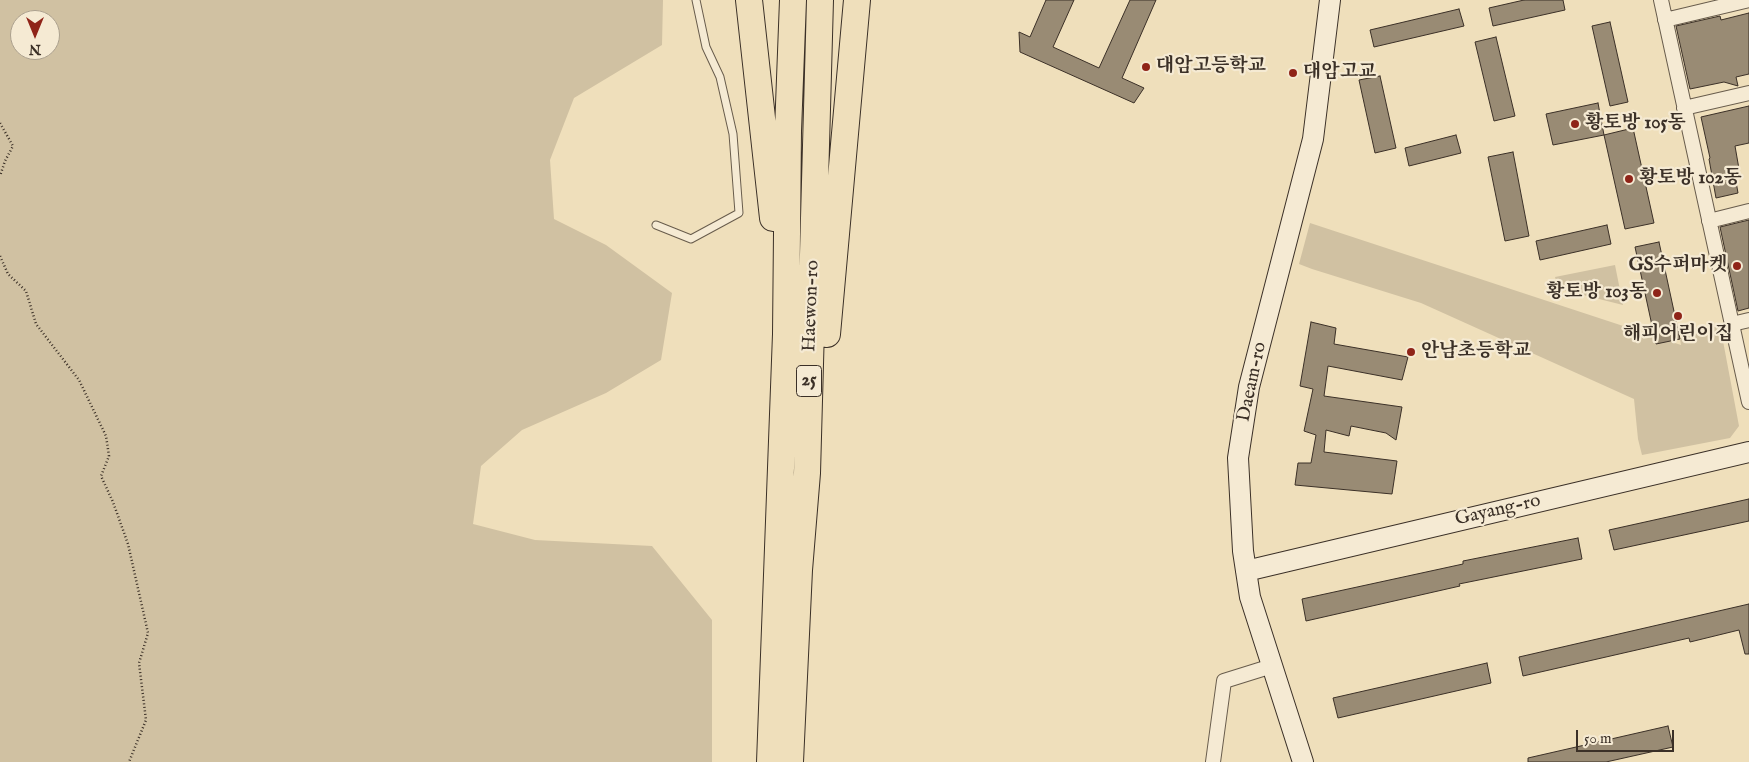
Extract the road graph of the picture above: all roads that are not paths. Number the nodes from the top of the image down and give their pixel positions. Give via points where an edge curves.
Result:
1 (696, 0) edge
2 (749, 0) edge
3 (793, 0) edge
4 (820, 0) edge
5 (857, 0) edge
6 (1330, 0) edge
7 (1661, 0) edge
8 (1749, 0) edge
9 (1665, 20) junction
10 (1749, 92) edge
11 (1684, 108) junction
12 (1749, 211) edge
13 (1709, 221) junction
14 (656, 224) dead end
15 (1749, 320) edge
16 (1732, 324) junction
17 (786, 334) junction
18 (1749, 402) edge
19 (1749, 452) edge
20 (807, 473) junction
21 (1246, 571) junction
22 (1272, 666) junction
23 (770, 762) edge
24 (790, 762) edge
25 (1212, 762) edge
26 (1303, 762) edge

1 - 14 lane via 706,47 720,77 733,134 739,213 691,239
2 - 17 highway
3 - 17 highway, Haewon-ro / 25
4 - 20 highway, Haewon-ro / 25
5 - 20 highway via 824,362
6 - 21 street, Daeam-ro via 1312,139 1249,387 1238,458
7 - 9 street
8 - 9 street
9 - 11 street
10 - 11 street
11 - 13 street
12 - 13 street
13 - 16 street
15 - 16 street
16 - 18 street
17 - 23 highway, Haewon-ro / 25
19 - 21 street, Gayang-ro
20 - 24 highway, Haewon-ro / 25
21 - 22 street, Daeam-ro via 1250,597
22 - 25 street via 1224,681
22 - 26 street, Daeam-ro

